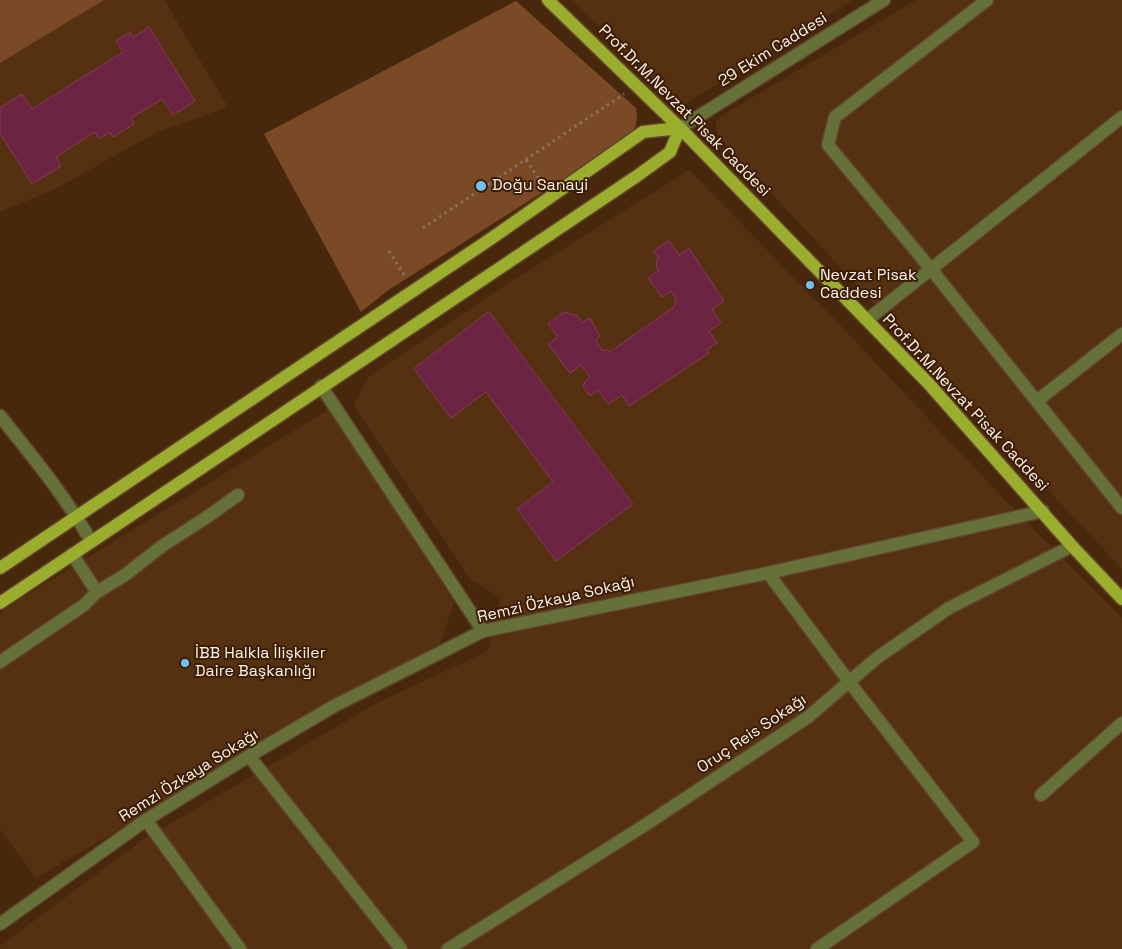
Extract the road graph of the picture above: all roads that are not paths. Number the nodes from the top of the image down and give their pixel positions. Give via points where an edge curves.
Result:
1 (548, 0) edge
2 (884, 0) edge
3 (987, 0) edge
4 (1122, 117) edge
5 (680, 128) junction
6 (931, 269) junction
7 (867, 320) junction
8 (1122, 334) edge
9 (321, 386) junction
10 (1037, 401) junction
11 (0, 416) edge
12 (238, 495) dead end
13 (1122, 508) edge
14 (1043, 512) junction
15 (76, 517) junction
16 (91, 542) junction
17 (1072, 546) junction
18 (72, 554) junction
19 (0, 568) edge
20 (768, 573) junction
21 (97, 592) junction
22 (1122, 599) edge
23 (0, 602) edge
24 (484, 631) junction
25 (0, 662) edge
26 (850, 683) junction
27 (1122, 723) edge
28 (249, 756) junction
29 (1041, 795) dead end
30 (146, 820) junction
31 (0, 924) edge
32 (240, 949) edge
33 (400, 949) edge
34 (448, 949) edge
35 (817, 949) edge

1 - 5 main road, Prof.Dr.M.Nevzat Pisak Caddesi
2 - 5 street, 29 Ekim Caddesi
3 - 6 street via 835,117 828,145
4 - 6 street
5 - 7 main road, Prof.Dr.M.Nevzat Pisak Caddesi
5 - 9 main road via 670,152 637,176
5 - 15 main road via 642,132
6 - 7 street
6 - 10 street
7 - 14 main road, Prof.Dr.M.Nevzat Pisak Caddesi
8 - 10 street
9 - 16 main road
9 - 24 street
10 - 13 street
11 - 15 street via 49,476
12 - 21 street
14 - 17 main road, Prof.Dr.M.Nevzat Pisak Caddesi
14 - 20 street, Remzi Özkaya Sokağı
15 - 16 street
15 - 19 main road
16 - 18 main road
17 - 22 main road, Prof.Dr.M.Nevzat Pisak Caddesi
17 - 26 street, Oruç Reis Sokağı via 949,608 878,657
18 - 21 street
18 - 23 main road
20 - 24 street, Remzi Özkaya Sokağı
20 - 26 street
21 - 25 street via 84,605
24 - 28 street, Remzi Özkaya Sokağı via 334,706
26 - 34 street, Oruç Reis Sokağı via 808,717 642,827
26 - 35 street via 973,842
27 - 29 street
28 - 30 street, Remzi Özkaya Sokağı
28 - 33 street
30 - 31 street, Remzi Özkaya Sokağı
30 - 32 street

